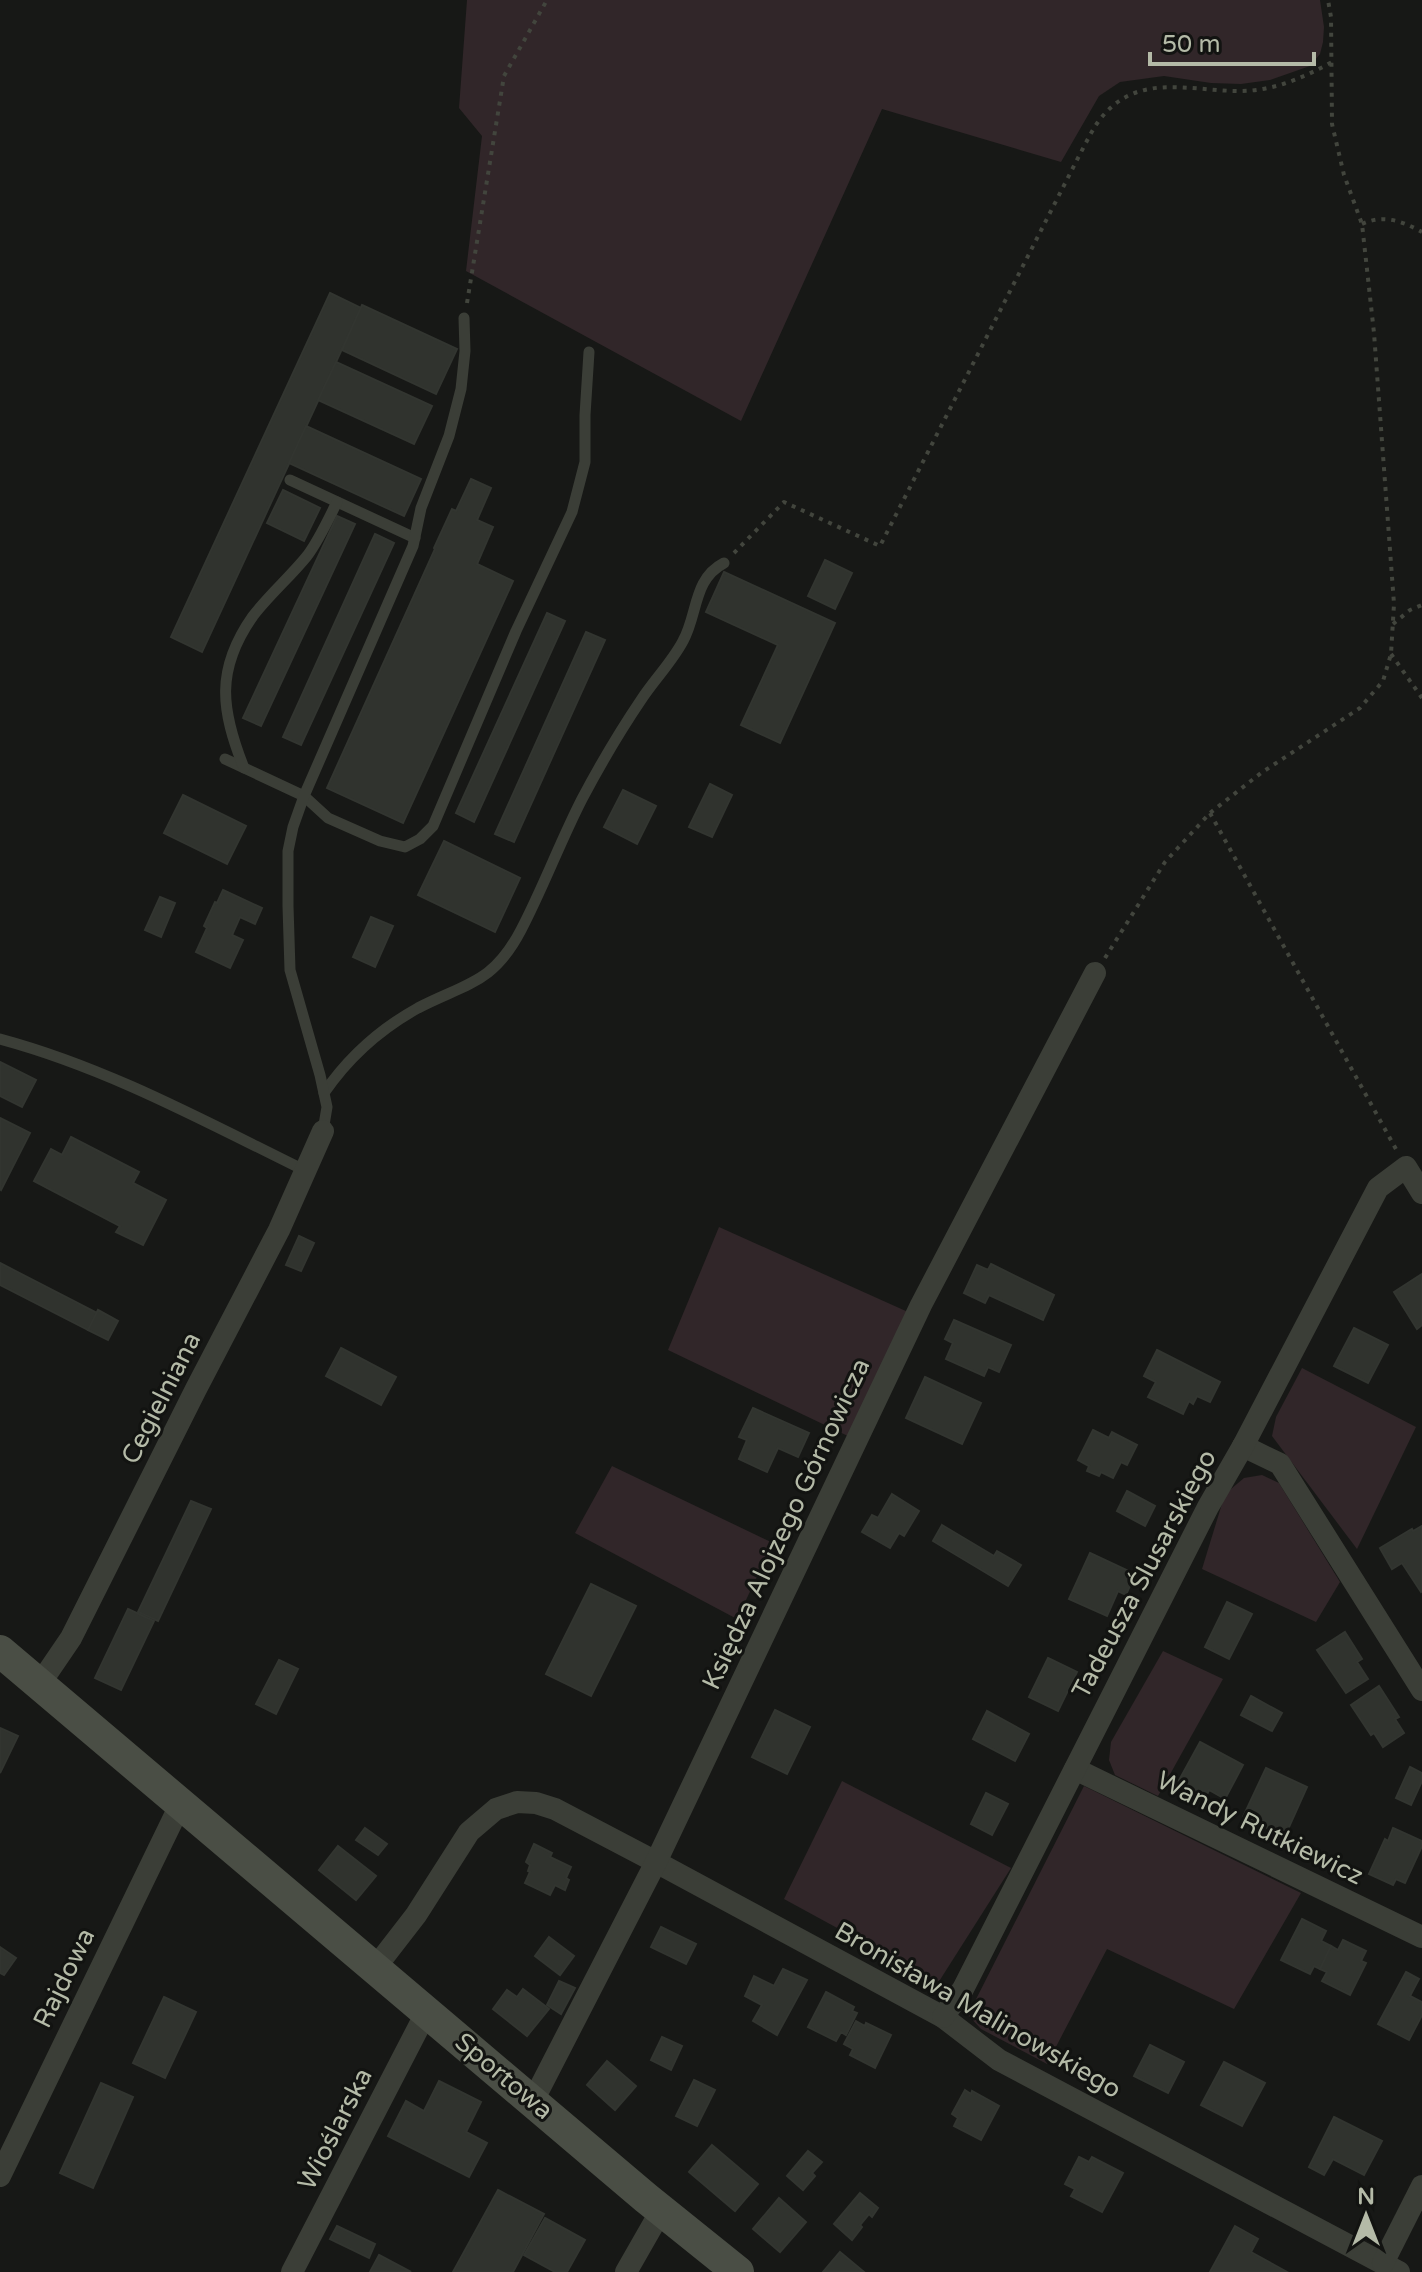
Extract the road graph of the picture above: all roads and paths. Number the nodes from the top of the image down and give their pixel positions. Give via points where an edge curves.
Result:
1 (547, 0) edge
2 (1328, 0) edge
3 (1332, 62) junction
4 (1362, 224) junction
5 (1422, 232) edge
6 (464, 318) joint
7 (589, 352) dead end
8 (290, 480) dead end
9 (337, 502) junction
10 (415, 538) junction
11 (724, 563) joint
12 (1422, 605) edge
13 (1393, 624) junction
14 (1391, 654) junction
15 (1422, 698) edge
16 (225, 759) dead end
17 (244, 768) junction
18 (304, 796) junction
19 (1210, 813) junction
20 (1095, 973) joint
21 (0, 1039) edge
22 (324, 1093) junction
23 (323, 1131) joint
24 (1406, 1167) junction
25 (306, 1171) junction
26 (1422, 1193) edge
27 (1243, 1446) junction
28 (0, 1651) edge
29 (39, 1685) junction
30 (1422, 1690) edge
31 (1075, 1769) junction
32 (180, 1805) junction
33 (656, 1862) junction
34 (1422, 1937) edge
35 (375, 1968) junction
36 (427, 2011) junction
37 (943, 2017) junction
38 (533, 2101) junction
39 (0, 2176) edge
40 (1422, 2186) edge
41 (662, 2209) junction
42 (1391, 2268) edge
43 (292, 2272) edge
44 (626, 2272) edge
45 (738, 2272) edge

1 - 6 path via 504,76
2 - 3 path
3 - 4 path via 1332,124
3 - 11 path via 1286,84 1260,89 1159,87 1116,102 1080,154 880,546 784,502
4 - 5 path via 1388,218
4 - 13 path
6 - 10 lane via 461,389
7 - 18 lane via 585,462 572,512 433,826 405,847 328,818
8 - 9 lane
9 - 10 lane
9 - 17 lane via 308,555 254,616 235,647 226,678 225,712
10 - 18 lane
11 - 22 lane via 703,584 685,638 583,798 502,960 489,974 374,1037
12 - 13 path
13 - 14 path
14 - 15 path
14 - 19 path via 1383,681 1360,708
16 - 17 lane
17 - 18 lane
18 - 22 lane via 288,851 290,970
19 - 20 path via 1165,862
19 - 24 path
20 - 33 street, Księdza Alojzego Górnowicza via 921,1305
21 - 25 lane via 107,1074
22 - 23 lane
23 - 25 street, Cegielniana
24 - 26 street
24 - 27 street, Tadeusza Ślusarskiego via 1378,1188
25 - 29 street, Cegielniana via 71,1638
27 - 30 street via 1280,1464
27 - 31 street, Tadeusza Ślusarskiego
28 - 29 street, Sportowa
29 - 32 street, Sportowa
31 - 34 street, Wandy Rutkiewicz
31 - 37 street, Tadeusza Ślusarskiego via 963,1989
32 - 35 street, Sportowa
32 - 39 street, Rajdowa
33 - 35 street, Bronisława Malinowskiego via 555,1809 517,1802 496,1809 469,1832
33 - 37 street, Bronisława Malinowskiego
33 - 38 street, Księdza Alojzego Górnowicza
35 - 36 street, Sportowa
36 - 38 street, Sportowa
36 - 43 street, Wioślarska
37 - 42 street, Bronisława Malinowskiego via 999,2060
38 - 41 street, Sportowa
40 - 42 street
41 - 44 street
41 - 45 street, Sportowa

